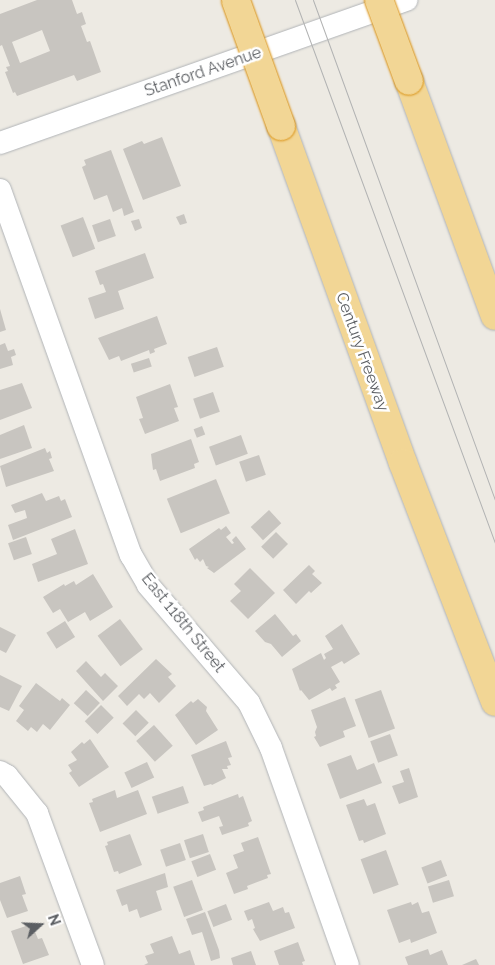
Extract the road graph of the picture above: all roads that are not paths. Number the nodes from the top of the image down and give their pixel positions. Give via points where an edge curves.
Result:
1 (236, 0) edge
2 (379, 0) edge
3 (407, 0) edge
4 (0, 143) edge
5 (0, 190) edge
6 (495, 316) edge
7 (463, 624) junction
8 (495, 702) edge
9 (495, 719) edge
10 (0, 772) edge
11 (93, 965) edge
12 (348, 965) edge

1 - 7 highway, Century Freeway, bridge
2 - 6 highway, bridge
3 - 4 street, Stanford Avenue
5 - 12 street, East 118th Street via 131,556 148,585 249,703 271,748
7 - 8 highway, Century Freeway
7 - 9 highway
10 - 11 street via 7,776 37,813

